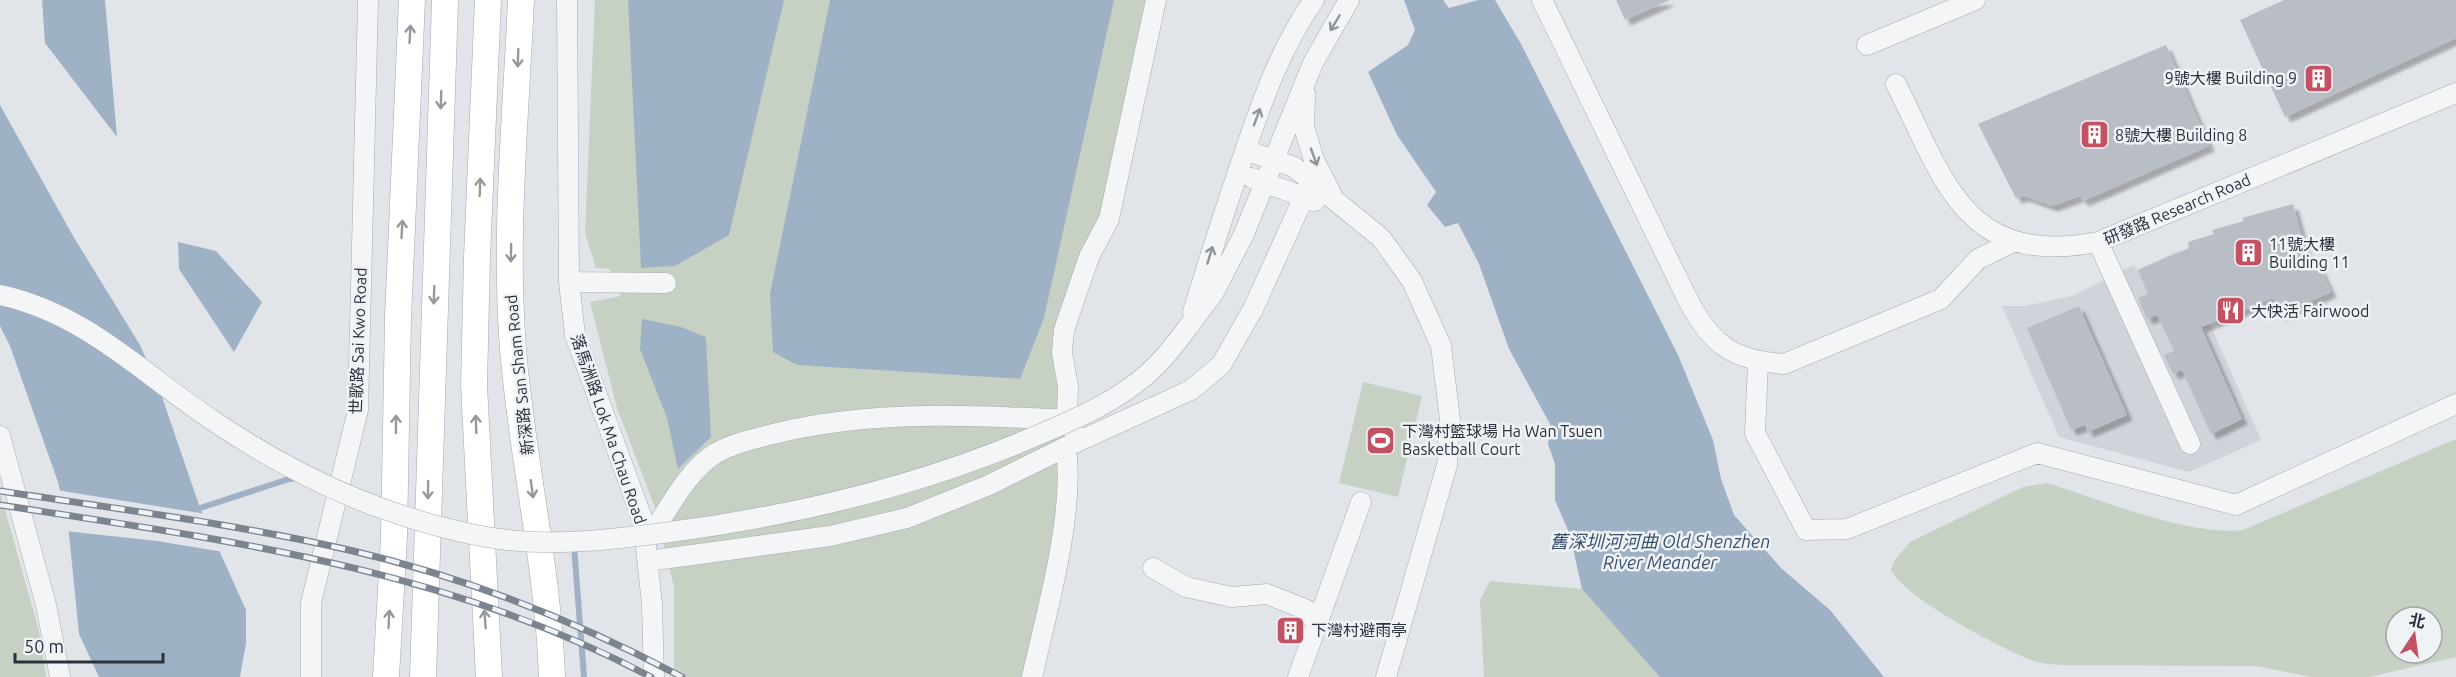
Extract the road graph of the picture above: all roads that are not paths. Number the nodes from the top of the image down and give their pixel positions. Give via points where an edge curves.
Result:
1 (368, 0) edge
2 (412, 0) edge
3 (445, 0) edge
4 (488, 0) edge
5 (520, 0) edge
6 (567, 0) edge
7 (1156, 0) edge
8 (1314, 0) edge
9 (1349, 0) edge
10 (1542, 0) edge
11 (1975, 0) edge
12 (1867, 45) dead end
13 (1306, 79) junction
14 (1896, 84) dead end
15 (2456, 93) edge
16 (1245, 150) junction
17 (1273, 160) junction
18 (1238, 172) junction
19 (1264, 182) junction
20 (1304, 197) junction
21 (1350, 213) junction
22 (2013, 242) junction
23 (2098, 242) junction
24 (569, 282) junction
25 (666, 283) dead end
26 (0, 295) edge
27 (1188, 327) junction
28 (1758, 362) junction
29 (2456, 404) edge
30 (1068, 420) junction
31 (0, 436) edge
32 (1072, 444) junction
33 (2190, 444) dead end
34 (1360, 502) dead end
35 (647, 552) junction
36 (1153, 568) dead end
37 (1318, 624) junction
38 (60, 677) edge
39 (311, 677) edge
40 (386, 677) edge
41 (423, 677) edge
42 (489, 677) edge
43 (552, 677) edge
44 (654, 677) edge
45 (1032, 677) edge
46 (1298, 677) edge
47 (1386, 677) edge

1 - 39 street, 世歌路 Sai Kwo Road via 358,410 311,603
40 -> 2 main road
3 -> 41 main road
42 -> 4 main road via 474,385
5 -> 43 main road, 新深路 San Sham Road via 510,293
6 - 24 street, 落馬洲路 Lok Ma Chau Road
7 - 30 street via 1109,219 1089,256 1064,330
16 -> 8 street via 1274,71
9 -> 13 street
10 - 28 street via 1693,311 1706,332 1729,352
11 - 12 street
13 - 17 street
13 -> 21 street via 1304,127 1314,160 1328,190
14 - 22 street, 研發路 Research Road via 1947,188 1960,206 1986,228
15 - 23 street, 研發路 Research Road
16 - 17 street
16 - 18 street
17 - 19 street
17 - 21 street via 1294,167
18 - 19 street
27 -> 18 street
19 - 20 street
19 - 27 street via 1244,234 1214,292
20 - 21 street
20 - 32 street via 1253,309 1221,365 1191,390
21 - 47 street via 1381,238 1412,281 1426,309 1441,346 1450,419 1444,476
22 - 23 street, 研發路 Research Road via 2042,247
22 - 28 street via 1978,259 1941,299 1784,364
23 - 33 street
24 - 25 street
24 - 35 street, 落馬洲路 Lok Ma Chau Road via 575,335 643,521
26 - 27 street, bridge via 43,308 78,325 263,453 360,501 448,530 508,540 596,542 800,511 886,490 988,456 1089,413 1145,376
28 - 29 street via 1755,433 1806,530 1847,529 2037,453 2236,505
30 - 32 street
30 - 35 street via 923,415 814,424 752,439 715,453 675,497
31 - 38 street via 46,605
32 - 35 street via 989,485 907,518 830,536
32 - 45 street via 1056,568
34 - 37 street
35 - 44 street, 落馬洲路 Lok Ma Chau Road
36 - 37 street via 1186,587 1232,597 1267,594 1307,610
37 - 46 street

